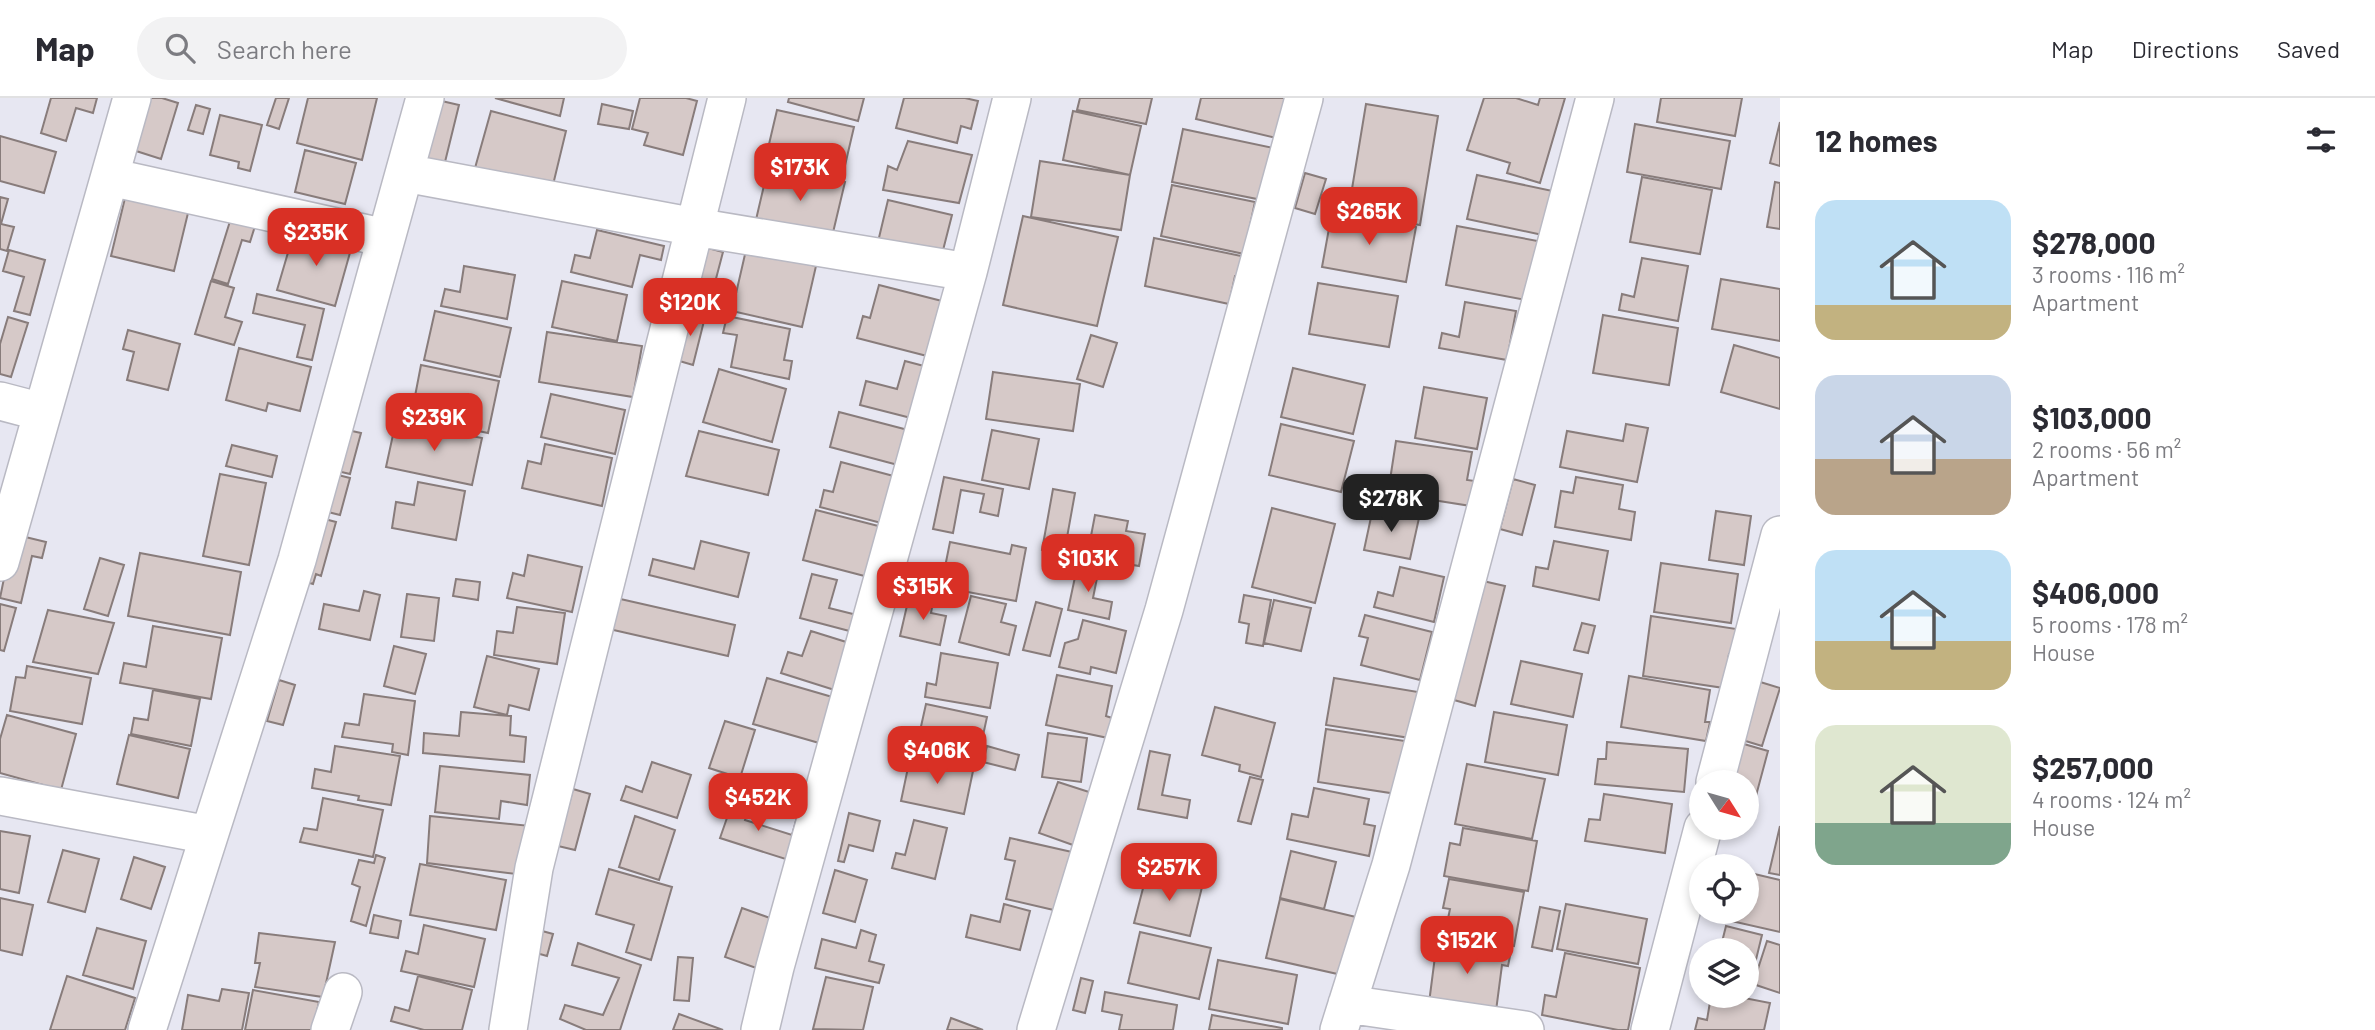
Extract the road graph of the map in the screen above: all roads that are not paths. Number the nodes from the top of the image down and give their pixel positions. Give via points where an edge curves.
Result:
1 (132, 98) edge
2 (425, 98) edge
3 (727, 98) edge
4 (1012, 98) edge
5 (1304, 98) edge
6 (1595, 98) edge
7 (405, 173) junction
8 (110, 177) junction
9 (695, 226) junction
10 (386, 238) junction
11 (968, 272) junction
12 (0, 401) edge
13 (42, 412) junction
14 (1780, 536) edge
15 (0, 562) edge
16 (1718, 770) edge
17 (0, 796) edge
18 (209, 835) junction
19 (1700, 840) edge
20 (343, 992) dead end
21 (1343, 1017) edge
22 (147, 1030) edge
23 (330, 1030) edge
24 (508, 1030) edge
25 (760, 1030) edge
26 (1036, 1030) edge
27 (1525, 1030) edge
28 (1650, 1030) edge

1 - 8 street
2 - 7 street
3 - 9 street
4 - 11 street
5 - 26 street via 1164,610
6 - 21 street via 1391,865
7 - 9 street
7 - 10 street
8 - 10 street
8 - 13 street
9 - 11 street
9 - 24 street via 534,868
10 - 18 street via 297,560
11 - 25 street
12 - 13 street
13 - 15 street
14 - 16 street
17 - 18 street
18 - 22 street
19 - 28 street
20 - 23 street
21 - 27 street

